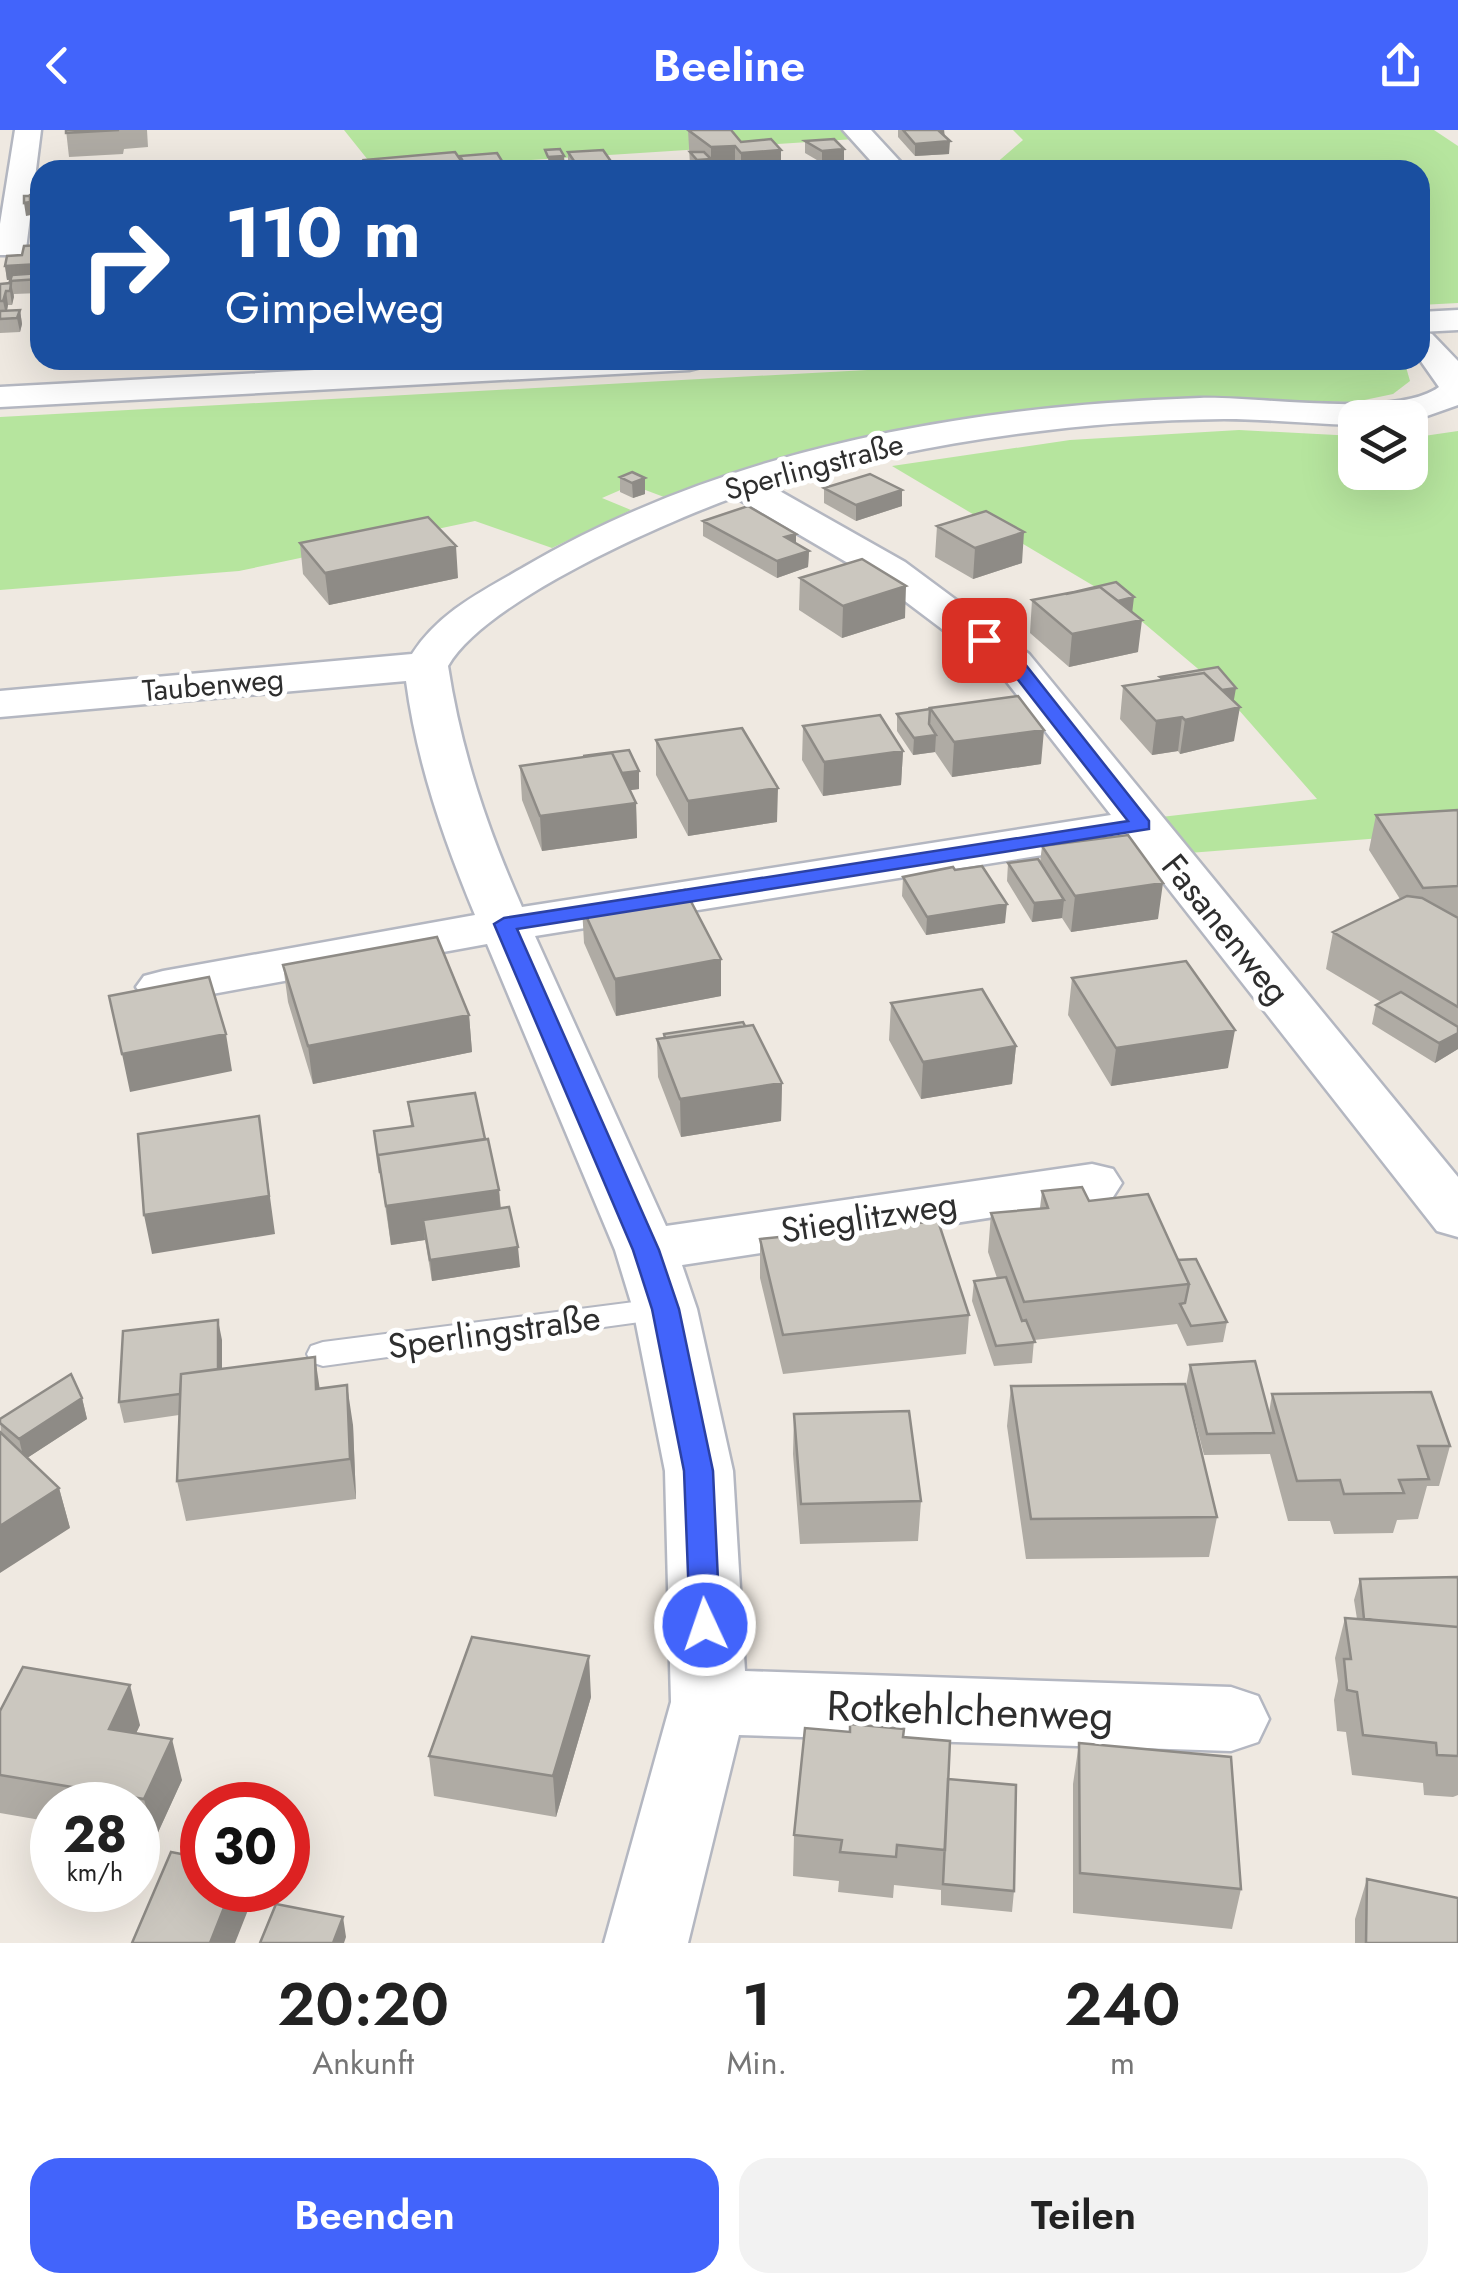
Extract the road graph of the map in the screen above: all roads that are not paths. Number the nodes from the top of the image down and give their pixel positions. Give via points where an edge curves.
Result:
1 (28, 130) edge
2 (856, 130) edge
3 (884, 160) edge
4 (17, 249) edge
5 (1458, 320) edge
6 (1430, 321) edge
7 (1430, 351) edge
8 (395, 370) edge
9 (0, 397) edge
10 (1452, 403) edge
11 (739, 482) junction
12 (426, 666) junction
13 (0, 704) edge
14 (1142, 825) junction
15 (504, 924) junction
16 (163, 986) edge
17 (1092, 1184) dead end
18 (1458, 1217) edge
19 (646, 1250) junction
20 (666, 1309) junction
21 (323, 1354) dead end
22 (708, 1702) junction
23 (1231, 1719) dead end
24 (646, 1943) edge

1 - 4 street
2 - 3 street
5 - 6 street
7 - 10 street, Sperlingstraße via 1457,389
8 - 9 street
10 - 11 street, Sperlingstraße via 1392,413 1177,410 1030,423 872,446
11 - 12 street, Sperlingstraße via 636,522 540,573 446,635
11 - 14 street, Fasanenweg via 891,571 1014,663
12 - 13 street, Taubenweg
12 - 15 street via 436,735 466,836
14 - 15 street
14 - 18 street, Fasanenweg
15 - 16 street
15 - 19 street
17 - 19 street, Stieglitzweg
19 - 20 street
20 - 21 lane, Sperlingstraße
20 - 22 street via 698,1471
22 - 23 street, Rotkehlchenweg
22 - 24 street

